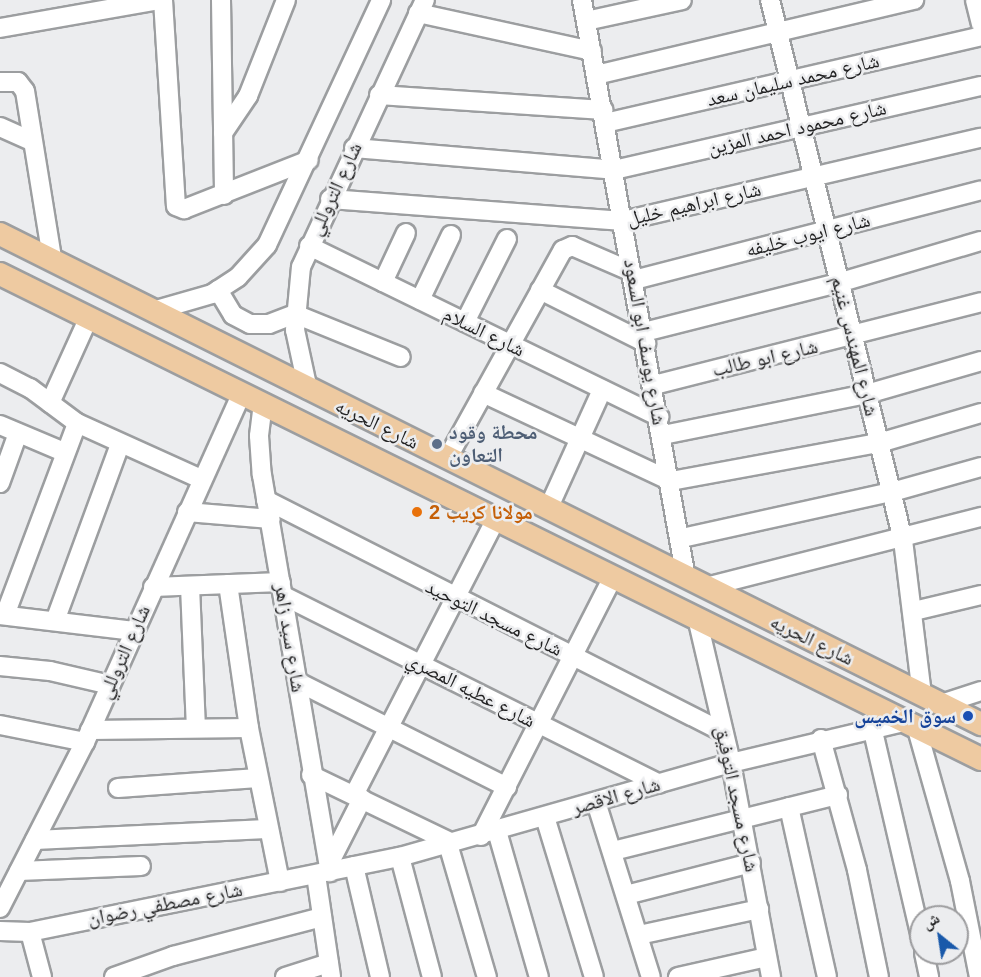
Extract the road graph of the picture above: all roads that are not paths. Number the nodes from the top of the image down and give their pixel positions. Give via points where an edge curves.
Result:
1 (161, 0) edge
2 (221, 0) edge
3 (286, 0) edge
4 (381, 0) edge
5 (582, 0) edge
6 (682, 0) edge
7 (770, 0) edge
8 (914, 0) edge
9 (977, 2) edge
10 (421, 7) edge
11 (586, 21) junction
12 (981, 24) edge
13 (0, 28) edge
14 (778, 32) junction
15 (981, 36) edge
16 (592, 51) junction
17 (596, 75) junction
18 (790, 81) junction
19 (0, 82) edge
20 (981, 86) edge
21 (379, 95) junction
22 (604, 116) junction
23 (0, 127) edge
24 (801, 127) junction
25 (223, 133) junction
26 (981, 138) edge
27 (32, 141) junction
28 (354, 148) junction
29 (309, 160) junction
30 (614, 170) junction
31 (813, 177) junction
32 (981, 190) edge
33 (224, 195) junction
34 (330, 199) junction
35 (623, 221) junction
36 (826, 230) junction
37 (406, 232) dead end
38 (0, 234) edge
39 (452, 235) dead end
40 (507, 239) dead end
41 (981, 241) edge
42 (309, 246) junction
43 (52, 258) junction
44 (0, 274) edge
45 (633, 276) junction
46 (383, 282) junction
47 (838, 283) junction
48 (218, 290) junction
49 (540, 290) junction
50 (420, 300) junction
51 (981, 302) edge
52 (153, 311) junction
53 (295, 314) junction
54 (89, 317) junction
55 (465, 322) junction
56 (645, 337) junction
57 (853, 337) junction
58 (510, 344) junction
59 (401, 357) dead end
60 (981, 361) edge
61 (0, 373) edge
62 (654, 385) junction
63 (308, 390) junction
64 (603, 390) junction
65 (242, 393) junction
66 (483, 393) junction
67 (867, 394) junction
68 (50, 403) junction
69 (263, 403) junction
70 (981, 413) edge
71 (659, 417) junction
72 (77, 423) junction
73 (0, 425) edge
74 (18, 433) junction
75 (663, 435) junction
76 (580, 439) junction
77 (879, 443) junction
78 (120, 444) junction
79 (64, 452) junction
80 (447, 459) junction
81 (981, 467) edge
82 (1, 479) edge
83 (201, 479) junction
84 (671, 481) junction
85 (892, 492) junction
86 (266, 500) junction
87 (548, 509) junction
88 (187, 512) junction
89 (271, 519) junction
90 (495, 521) junction
91 (980, 523) edge
92 (682, 538) junction
93 (903, 540) junction
94 (612, 579) junction
95 (696, 582) junction
96 (228, 584) junction
97 (190, 586) junction
98 (153, 587) junction
99 (282, 589) junction
100 (981, 595) edge
101 (455, 599) junction
102 (914, 611) junction
103 (2, 615) edge
104 (55, 621) junction
105 (698, 622) junction
106 (134, 631) junction
107 (573, 657) junction
108 (422, 665) junction
109 (0, 666) edge
110 (298, 682) junction
111 (110, 685) junction
112 (981, 691) edge
113 (932, 699) junction
114 (539, 724) junction
115 (981, 724) edge
116 (0, 725) edge
117 (910, 725) junction
118 (196, 728) junction
119 (249, 728) junction
120 (389, 728) junction
121 (872, 728) junction
122 (723, 732) junction
123 (87, 736) junction
124 (821, 739) junction
125 (981, 759) edge
126 (731, 763) junction
127 (311, 775) junction
128 (258, 778) junction
129 (658, 784) junction
130 (507, 787) junction
131 (118, 788) dead end
132 (838, 795) junction
133 (358, 797) junction
134 (596, 802) junction
135 (789, 807) junction
136 (545, 817) junction
137 (743, 819) junction
138 (267, 829) junction
139 (489, 834) junction
140 (35, 840) junction
141 (450, 844) junction
142 (613, 851) junction
143 (400, 856) junction
144 (751, 863) junction
145 (141, 866) dead end
146 (354, 866) junction
147 (325, 870) junction
148 (12, 875) edge
149 (280, 882) junction
150 (626, 895) junction
151 (913, 905) edge
152 (0, 908) edge
153 (759, 909) junction
154 (322, 916) junction
155 (0, 931) edge
156 (30, 932) junction
157 (639, 935) junction
158 (767, 957) junction
159 (330, 970) edge
160 (42, 977) edge
161 (114, 977) edge
162 (285, 977) edge
163 (380, 977) edge
164 (432, 977) edge
165 (487, 977) edge
166 (539, 977) edge
167 (594, 977) edge
168 (651, 977) edge
169 (678, 977) edge
170 (771, 977) edge
171 (826, 977) edge
172 (879, 977) edge
173 (979, 977) edge

1 - 13 street
1 - 33 street via 175,202 184,209
2 - 25 street
3 - 25 street via 248,96
4 - 29 street, شارع التروللي
5 - 11 street, شارع يوسف ابو السعود
6 - 11 street
7 - 14 street, شارع المهندس غنيم
8 - 14 street
9 - 12 street
10 - 16 street
10 - 21 street, شارع التروللي
11 - 16 street, شارع يوسف ابو السعود
14 - 17 street
14 - 18 street, شارع المهندس غنيم
15 - 18 street, شارع محمد سليمان سعد
16 - 17 street, شارع يوسف ابو السعود
17 - 22 street, شارع يوسف ابو السعود
18 - 22 street, شارع محمد سليمان سعد
18 - 24 street, شارع المهندس غنيم
19 - 27 street via 14,81 24,87
20 - 24 street, شارع محمود احمد المزين
21 - 22 street, شارع محمد سليمان سعد
21 - 28 street, شارع التروللي
22 - 30 street, شارع يوسف ابو السعود
23 - 27 street
24 - 30 street, شارع محمود احمد المزين
24 - 31 street, شارع المهندس غنيم
25 - 33 street
26 - 31 street, شارع ابراهيم خليل
27 - 43 street
28 - 30 street, شارع محمود احمد المزين
28 - 34 street, شارع التروللي
29 - 33 street
29 - 48 street, شارع التروللي via 267,246 243,272
30 - 35 street, شارع يوسف ابو السعود
31 - 35 street, شارع ابراهيم خليل
31 - 36 street, شارع المهندس غنيم
32 - 36 street, شارع ايوب خليفه
34 - 35 street, شارع ابراهيم خليل
34 - 42 street, شارع التروللي
35 - 45 street, شارع يوسف ابو السعود
36 - 45 street, شارع ايوب خليفه
36 - 47 street, شارع المهندس غنيم
37 - 46 street
38 - 43 main road, شارع الحريه
39 - 50 street
40 - 55 street
41 - 47 street
42 - 46 street, شارع السلام
42 - 53 street, شارع التروللي
43 - 52 main road, شارع الحريه
44 - 54 main road, شارع الحريه
45 - 49 street via 567,247
45 - 56 street, شارع يوسف ابو السعود
46 - 50 street, شارع السلام
47 - 56 street
47 - 57 street, شارع المهندس غنيم
48 - 52 street, شارع التروللي via 184,305
48 - 53 street via 233,315 250,324 269,324
49 - 56 street
49 - 58 street
50 - 55 street, شارع السلام
51 - 57 street, شارع ابو طالب
52 - 63 main road, شارع الحريه
53 - 59 street
53 - 63 street, شارع التروللي
54 - 65 main road, شارع الحريه
54 - 68 street
55 - 58 street, شارع السلام
56 - 62 street, شارع يوسف ابو السعود
57 - 62 street, شارع ابو طالب
57 - 67 street, شارع المهندس غنيم
58 - 64 street, شارع السلام
58 - 66 street
60 - 67 street
61 - 68 street
62 - 71 street, شارع يوسف ابو السعود
63 - 80 main road, شارع الحريه
64 - 71 street, شارع السلام
64 - 76 street
65 - 69 main road, شارع الحريه
65 - 83 street, شارع التروللي
66 - 76 street
66 - 80 street
67 - 75 street
67 - 77 street, شارع المهندس غنيم
68 - 72 street
69 - 86 street, شارع سيد زاهر via 259,436
69 - 90 main road, شارع الحريه
70 - 77 street
71 - 75 street, شارع يوسف ابو السعود
72 - 78 street
72 - 79 street
73 - 74 street
74 - 79 street
74 - 82 street
75 - 84 street, شارع يوسف ابو السعود
76 - 84 street
76 - 87 street
77 - 84 street
77 - 85 street, شارع المهندس غنيم
78 - 83 street
78 - 104 street
79 - 103 street
80 - 87 main road, شارع الحريه
81 - 85 street
83 - 88 street, شارع التروللي
84 - 92 street, شارع يوسف ابو السعود
85 - 92 street
85 - 93 street, شارع المهندس غنيم
86 - 89 street, شارع سيد زاهر
86 - 101 street, شارع مسجد التوحيد
87 - 95 main road, شارع الحريه
88 - 89 street
88 - 98 street, شارع التروللي
89 - 99 street, شارع سيد زاهر
90 - 94 main road, شارع الحريه
90 - 101 street
91 - 93 street
92 - 95 street, شارع يوسف ابو السعود
93 - 95 street
93 - 102 street, شارع المهندس غنيم
94 - 105 main road, شارع الحريه
94 - 107 street
95 - 113 main road, شارع الحريه
96 - 97 street
96 - 99 street
96 - 119 street
97 - 98 street
97 - 118 street
98 - 106 street, شارع التروللي
99 - 108 street, شارع عطيه المصري
99 - 110 street, شارع سيد زاهر
100 - 102 street
101 - 107 street, شارع مسجد التوحيد
101 - 108 street
102 - 113 street, شارع المهندس غنيم
103 - 104 street
104 - 106 street
105 - 117 main road, شارع الحريه
105 - 122 street, شارع مسجد التوفيق
106 - 111 street, شارع التروللي
107 - 114 street
107 - 122 street, شارع مسجد التوحيد
108 - 114 street, شارع عطيه المصري
108 - 120 street
109 - 111 street via 50,671
110 - 120 street
110 - 127 street, شارع سيد زاهر
111 - 123 street, شارع التروللي
112 - 113 street
113 - 115 main road, شارع الحريه
114 - 129 street, شارع عطيه المصري
114 - 130 street
116 - 123 street
117 - 121 street, شارع الاقصر
117 - 125 main road, شارع الحريه
117 - 173 street via 946,825
118 - 119 street
118 - 123 street
119 - 128 street
120 - 130 street
120 - 133 street
121 - 124 street, شارع الاقصر
121 - 151 street
122 - 126 street, شارع مسجد التوفيق
123 - 140 street, شارع التروللي
124 - 126 street, شارع الاقصر
124 - 132 street
126 - 129 street, شارع الاقصر
126 - 137 street, شارع مسجد التوفيق
127 - 133 street
127 - 147 street, شارع سيد زاهر
128 - 131 street
128 - 138 street
129 - 134 street, شارع الاقصر
130 - 139 street
132 - 135 street
132 - 172 street
133 - 141 street
133 - 147 street
134 - 136 street, شارع الاقصر
134 - 142 street
135 - 137 street
135 - 171 street
136 - 139 street, شارع الاقصر
136 - 167 street
137 - 142 street
137 - 144 street, شارع مسجد التوفيق
138 - 140 street
138 - 149 street
139 - 141 street, شارع الاقصر
139 - 166 street
140 - 148 street, شارع التروللي
141 - 143 street, شارع الاقصر
141 - 165 street
142 - 150 street
143 - 146 street, شارع الاقصر
143 - 164 street
144 - 150 street
144 - 153 street, شارع مسجد التوفيق
145 - 148 street
146 - 147 street, شارع الاقصر
146 - 163 street
147 - 149 street, شارع مصطفي رضوان
147 - 154 street, شارع سيد زاهر
148 - 152 street, شارع التروللي
149 - 156 street, شارع مصطفي رضوان
150 - 157 street
153 - 157 street
153 - 158 street, شارع مسجد التوفيق
154 - 159 street, شارع سيد زاهر
154 - 161 street via 173,956
155 - 156 street, شارع مصطفي رضوان
156 - 160 street
157 - 168 street
158 - 169 street
158 - 170 street, شارع مسجد التوفيق
159 - 162 street

